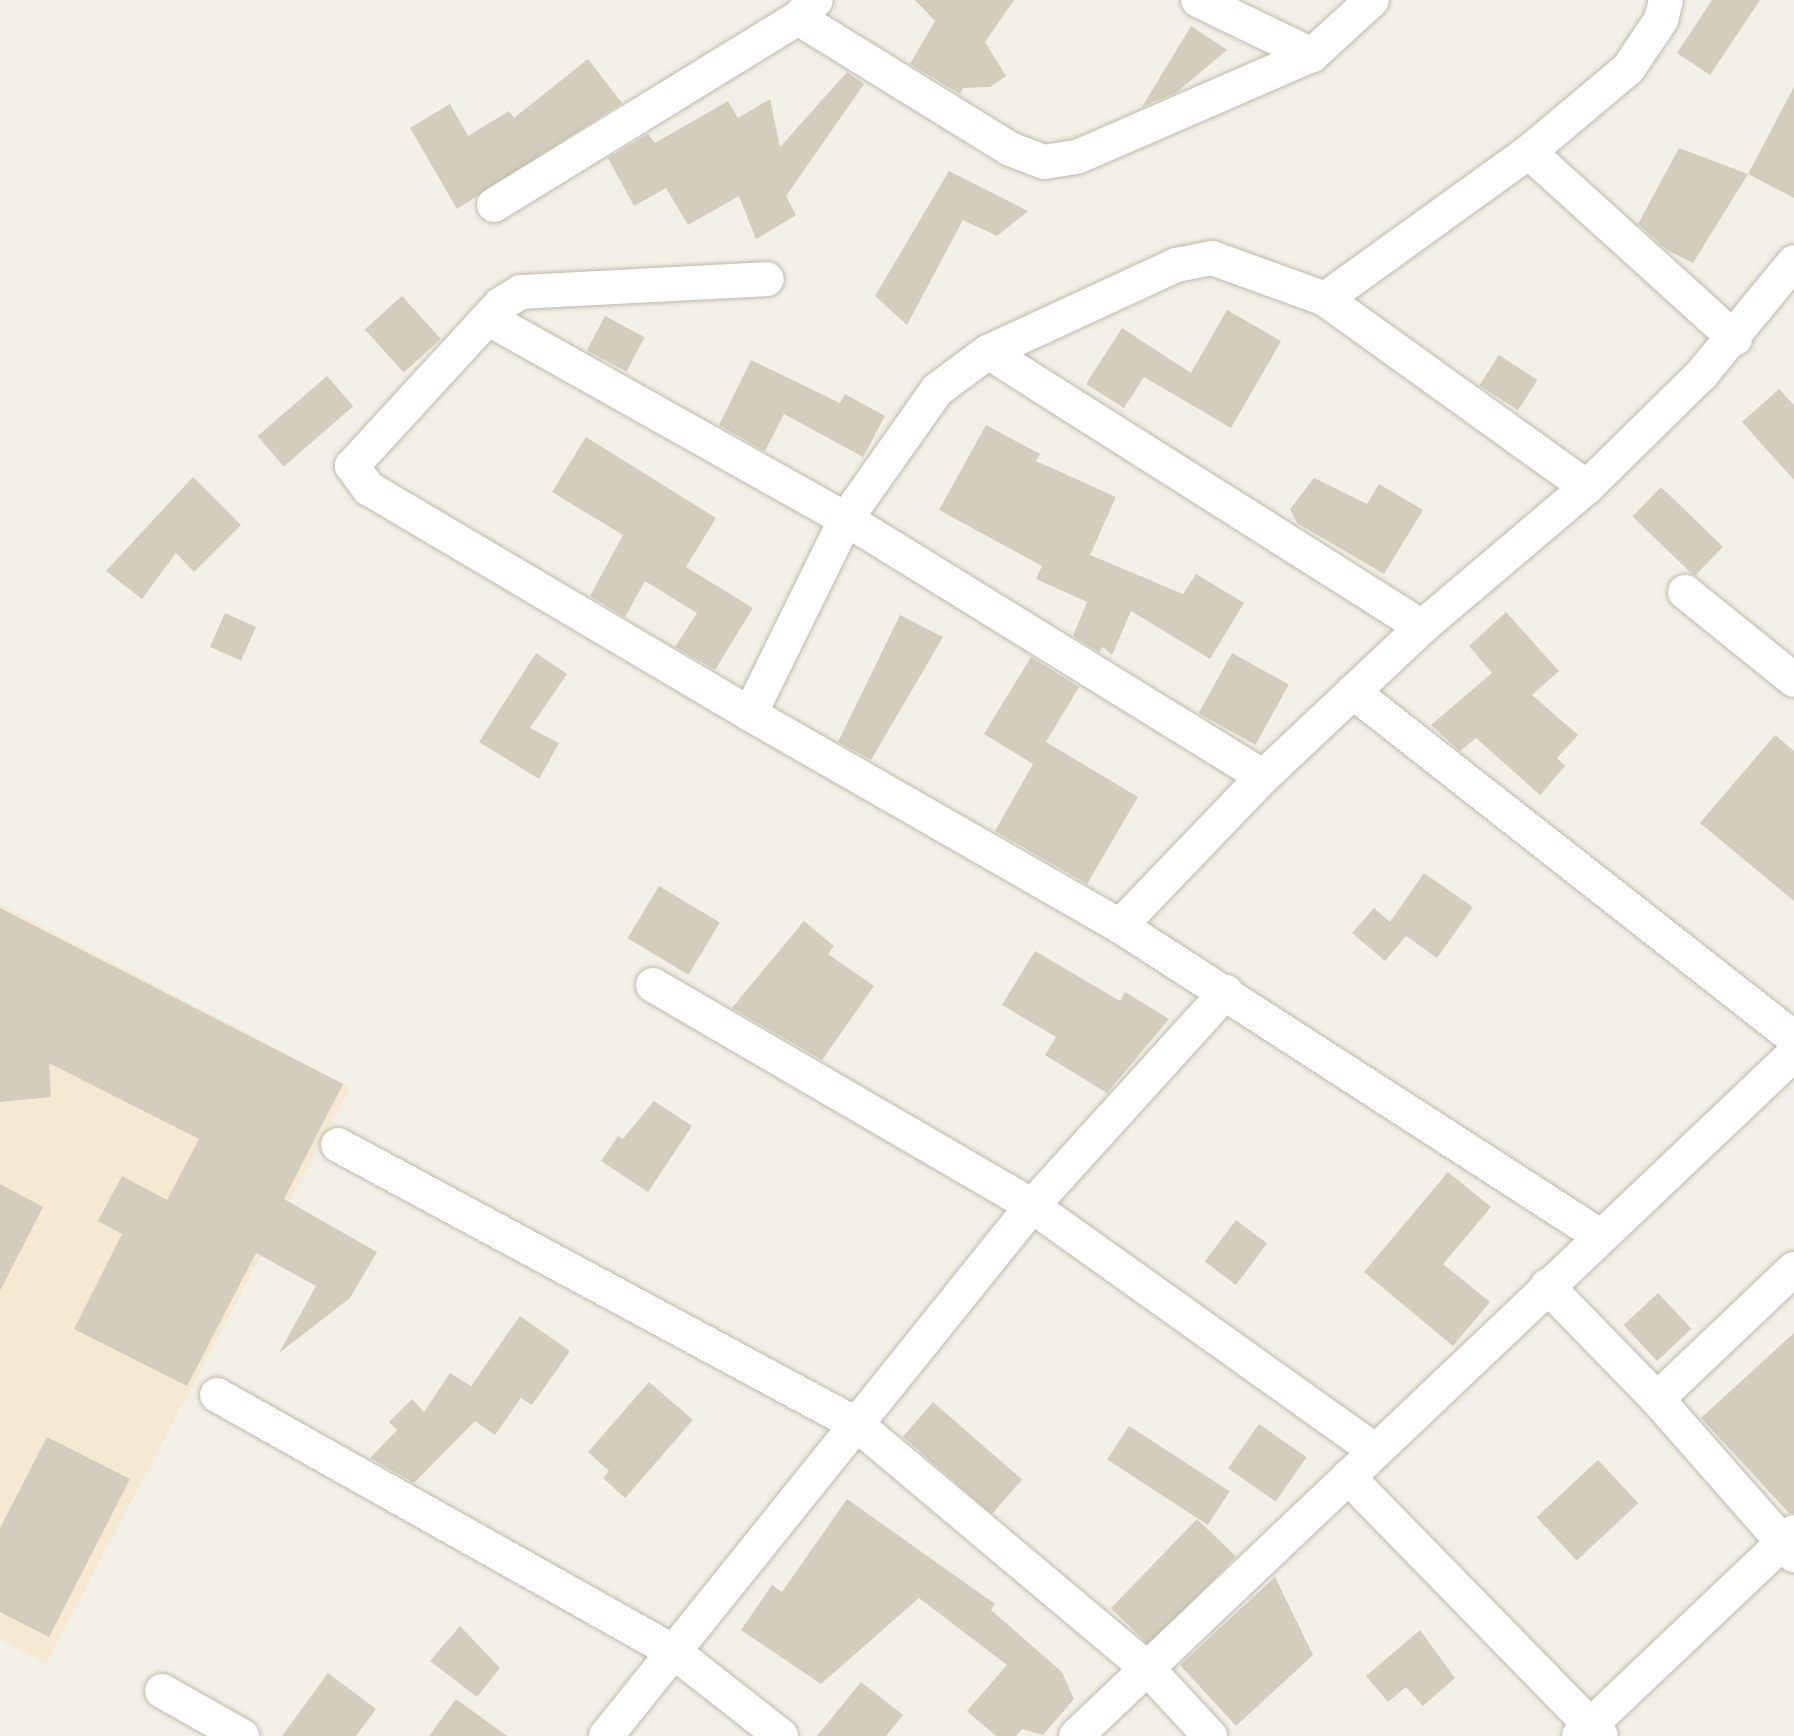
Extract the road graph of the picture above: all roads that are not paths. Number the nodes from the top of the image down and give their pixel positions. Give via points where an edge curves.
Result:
1 (1198, 0) edge
2 (1372, 0) edge
3 (1666, 0) edge
4 (807, 9) edge
5 (1312, 55) junction
6 (1529, 152) junction
7 (494, 205) dead end
8 (1794, 262) edge
9 (767, 279) dead end
10 (1325, 299) junction
11 (489, 319) junction
12 (1735, 339) junction
13 (988, 352) junction
14 (1587, 487) junction
15 (846, 519) junction
16 (1685, 592) dead end
17 (1422, 627) junction
18 (1794, 680) edge
19 (1353, 692) junction
20 (750, 714) junction
21 (1263, 777) junction
22 (1120, 926) junction
23 (653, 985) dead end
24 (1226, 992) junction
25 (1794, 1038) edge
26 (1794, 1054) edge
27 (338, 1145) dead end
28 (1032, 1206) junction
29 (1600, 1236) junction
30 (1794, 1269) edge
31 (1547, 1286) junction
32 (217, 1395) dead end
33 (1657, 1399) junction
34 (856, 1424) junction
35 (1375, 1451) junction
36 (1348, 1477) junction
37 (1790, 1544) edge
38 (674, 1652) junction
39 (1147, 1668) junction
40 (162, 1691) dead end
41 (1590, 1732) edge
42 (242, 1736) edge
43 (606, 1736) edge
44 (781, 1736) edge
45 (1076, 1736) edge
46 (1210, 1736) edge

1 - 5 street
2 - 5 street
3 - 6 street via 1661,20 1628,69
4 - 5 street via 1000,144 1044,162 1077,157
4 - 7 street
6 - 10 street
6 - 12 street
8 - 12 street
9 - 11 street via 521,292
10 - 13 street via 1212,258 1176,265
10 - 14 street
11 - 15 street
11 - 20 street via 360,455 352,466 358,479
12 - 14 street
13 - 15 street via 937,390
13 - 17 street
14 - 17 street
15 - 20 street
15 - 21 street
16 - 18 street
17 - 19 street
19 - 21 street
19 - 25 street
20 - 22 street
21 - 22 street
22 - 24 street
23 - 28 street
24 - 28 street
24 - 29 street
26 - 29 street
27 - 34 street
28 - 34 street
28 - 35 street
29 - 31 street
30 - 33 street
31 - 33 street
31 - 35 street
32 - 38 street
33 - 37 street
34 - 38 street
34 - 39 street
35 - 36 street
36 - 39 street
36 - 41 street
37 - 41 street
38 - 43 street
38 - 44 street
39 - 45 street
39 - 46 street
40 - 42 street

